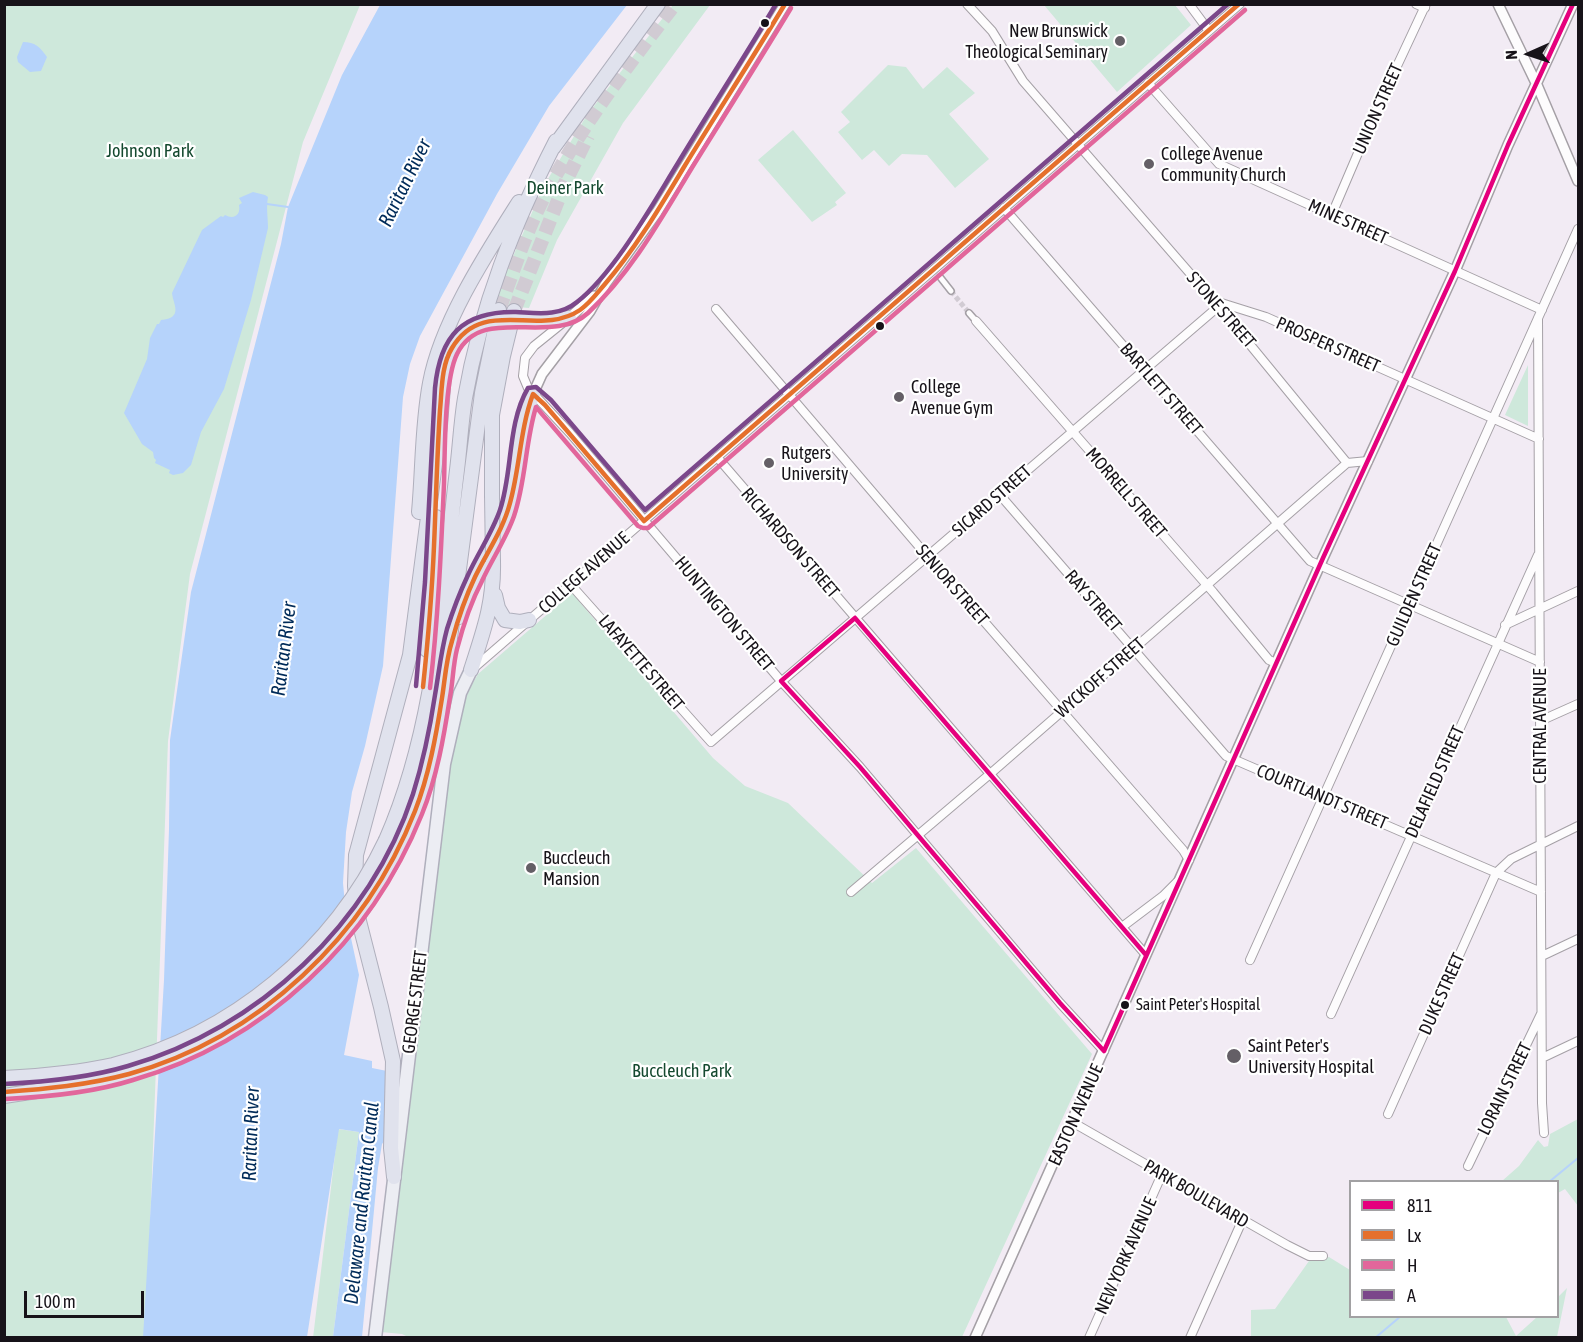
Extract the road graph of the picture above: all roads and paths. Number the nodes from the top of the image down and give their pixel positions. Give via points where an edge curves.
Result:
1 (658, 4) edge
2 (785, 4) edge
3 (967, 4) edge
4 (1189, 4) edge
5 (1240, 4) edge
6 (1416, 4) edge
7 (1498, 4) edge
8 (1573, 4) edge
9 (1425, 6) edge
10 (1209, 31) junction
11 (1149, 83) junction
12 (1537, 85) junction
13 (556, 141) junction
14 (1077, 145) junction
15 (1578, 182) edge
16 (1004, 208) junction
17 (1332, 214) junction
18 (1578, 230) edge
19 (1455, 271) junction
20 (940, 277) dead end
21 (606, 283) junction
22 (951, 291) tunnel mouth
23 (1216, 304) junction
24 (716, 309) dead end
25 (499, 310) tunnel mouth
26 (1542, 310) junction
27 (514, 311) tunnel mouth
28 (969, 313) tunnel mouth
29 (569, 318) junction
30 (1538, 318) junction
31 (976, 321) joint
32 (1144, 369) junction
33 (1404, 379) junction
34 (534, 394) junction
35 (789, 395) junction
36 (1493, 419) junction
37 (440, 425) junction
38 (1072, 432) junction
39 (1539, 439) junction
40 (717, 458) junction
41 (1368, 460) junction
42 (1347, 463) junction
43 (1000, 495) junction
44 (644, 521) junction
45 (1278, 524) junction
46 (1539, 551) junction
47 (928, 557) junction
48 (1320, 565) junction
49 (571, 585) junction
50 (1207, 586) junction
51 (494, 588) junction
52 (1578, 591) edge
53 (1410, 604) junction
54 (1540, 610) junction
55 (855, 618) junction
56 (529, 620) junction
57 (1505, 625) junction
58 (1497, 643) junction
59 (1134, 648) junction
60 (448, 653) junction
61 (410, 654) junction
62 (1540, 662) junction
63 (1276, 663) junction
64 (471, 670) junction
65 (781, 681) junction
66 (1578, 704) edge
67 (1062, 711) junction
68 (1540, 721) junction
69 (711, 742) joint
70 (1234, 759) junction
71 (413, 764) junction
72 (990, 774) junction
73 (1323, 797) junction
74 (1578, 826) edge
75 (1411, 835) junction
76 (917, 836) junction
77 (1541, 844) junction
78 (1189, 860) junction
79 (1496, 873) junction
80 (1180, 879) junction
81 (851, 892) dead end
82 (1541, 892) junction
83 (1122, 927) junction
84 (1578, 939) edge
85 (1146, 955) junction
86 (1542, 956) junction
87 (1250, 960) dead end
88 (1542, 1012) junction
89 (1331, 1014) dead end
90 (1578, 1041) edge
91 (1104, 1051) junction
92 (1542, 1058) junction
93 (4, 1078) edge
94 (4, 1094) edge
95 (1388, 1114) dead end
96 (1072, 1122) junction
97 (1544, 1133) dead end
98 (1468, 1166) dead end
99 (1162, 1174) junction
100 (394, 1178) junction
101 (1242, 1221) junction
102 (1323, 1256) dead end
103 (375, 1338) edge
104 (975, 1338) edge
105 (1089, 1338) edge
106 (1190, 1338) edge

1 - 13 highway
2 - 21 street via 657,212
3 - 14 street, STONE STREET via 992,30 1023,81
4 - 10 street
5 - 10 street, COLLEGE AVENUE
6 - 9 street
7 - 12 street
8 - 12 street, EASTON AVENUE
9 - 17 street, UNION STREET
10 - 11 street, COLLEGE AVENUE
11 - 14 street, COLLEGE AVENUE
11 - 17 street, MINE STREET via 1219,164
12 - 15 street
12 - 19 street, EASTON AVENUE
13 - 61 highway via 454,314 435,362 427,403
13 - 71 highway via 503,256 476,343 465,400 434,664
14 - 16 street, COLLEGE AVENUE
14 - 23 street, STONE STREET
16 - 32 street, BARTLETT STREET
16 - 35 street, COLLEGE AVENUE
17 - 19 street, MINE STREET
18 - 26 street, GUILDEN STREET
19 - 26 street, MINE STREET
19 - 33 street, EASTON AVENUE
20 - 22 street
21 - 29 street
21 - 34 street via 590,311 542,374
23 - 32 street, SICARD STREET
23 - 33 street, PROSPER STREET via 1266,317
23 - 42 street, STONE STREET
24 - 35 street, SENIOR STREET
25 - 60 highway via 482,393
26 - 30 street, GUILDEN STREET
27 - 51 highway, bridge via 492,415
28 - 31 street
29 - 34 street via 525,358 525,382
29 - 37 highway, bridge via 507,318 482,323 461,336 453,345 444,374
30 - 36 street, GUILDEN STREET
30 - 39 street, CENTRAL AVENUE
31 - 38 street, MORRELL STREET
32 - 38 street, SICARD STREET
32 - 45 street, BARTLETT STREET
33 - 36 street, PROSPER STREET
33 - 41 street, EASTON AVENUE
34 - 44 street, HUNTINGTON STREET
34 - 60 highway via 523,421 509,504 464,603
35 - 40 street, COLLEGE AVENUE
35 - 47 street, SENIOR STREET
36 - 39 street, PROSPER STREET
36 - 53 street, GUILDEN STREET
37 - 61 highway
37 - 71 highway via 427,650
38 - 43 street, SICARD STREET
38 - 50 street, MORRELL STREET
39 - 46 street, CENTRAL AVENUE
40 - 44 street, COLLEGE AVENUE
40 - 55 street, RICHARDSON STREET
41 - 42 street
41 - 48 street, EASTON AVENUE
42 - 45 street, WYCKOFF STREET
43 - 47 street, SICARD STREET
43 - 59 street, RAY STREET
44 - 49 street, COLLEGE AVENUE
44 - 65 street, HUNTINGTON STREET
45 - 48 street, BARTLETT STREET via 1310,561
45 - 50 street, WYCKOFF STREET
46 - 54 street, CENTRAL AVENUE
46 - 57 street, DELAFIELD STREET
47 - 55 street, SICARD STREET
47 - 67 street, SENIOR STREET
48 - 53 street, BARTLETT STREET
48 - 63 street, EASTON AVENUE
49 - 56 street, COLLEGE AVENUE
49 - 69 street, LAFAYETTE STREET
50 - 59 street, WYCKOFF STREET
50 - 63 street, MORRELL STREET via 1269,660
51 - 56 highway via 505,620
51 - 64 highway
52 - 54 street
53 - 58 street, BARTLETT STREET
53 - 73 street, GUILDEN STREET
54 - 57 street
54 - 62 street, CENTRAL AVENUE
55 - 65 street, SICARD STREET
55 - 72 street, RICHARDSON STREET
56 - 64 street, COLLEGE AVENUE
57 - 58 street, DELAFIELD STREET
58 - 62 street, BARTLETT STREET
58 - 75 street, DELAFIELD STREET
59 - 67 street, WYCKOFF STREET
59 - 70 street, RAY STREET via 1226,756
60 - 94 highway, bridge via 436,736 415,812 391,865 352,924 326,954 268,1005 174,1059 115,1077
61 - 100 highway via 361,831 355,886 359,921 393,1060
62 - 68 street, CENTRAL AVENUE
63 - 70 street, EASTON AVENUE
64 - 100 main road, GEORGE STREET via 460,693 444,764
65 - 69 street, SICARD STREET
65 - 76 street, HUNTINGTON STREET
66 - 68 street
67 - 72 street, WYCKOFF STREET
67 - 78 street, SENIOR STREET
68 - 77 street, CENTRAL AVENUE
70 - 73 street, COURTLANDT STREET
70 - 78 street, EASTON AVENUE
71 - 93 highway, bridge via 395,819 371,871 327,932 299,962 248,1003 202,1030 142,1056 83,1071
72 - 76 street, WYCKOFF STREET
72 - 83 street, RICHARDSON STREET
73 - 75 street, COURTLANDT STREET
73 - 87 street, GUILDEN STREET
74 - 77 street
75 - 79 street, COURTLANDT STREET
75 - 89 street, DELAFIELD STREET
76 - 81 street, WYCKOFF STREET
76 - 91 street, HUNTINGTON STREET
77 - 79 street via 1511,859
77 - 82 street, CENTRAL AVENUE
78 - 80 street, EASTON AVENUE
79 - 82 street, COURTLANDT STREET
79 - 95 street, DUKE STREET
80 - 83 street
80 - 85 street, EASTON AVENUE
82 - 86 street, CENTRAL AVENUE
83 - 85 street, RICHARDSON STREET
84 - 86 street
85 - 91 street, EASTON AVENUE
86 - 88 street, CENTRAL AVENUE
88 - 92 street, CENTRAL AVENUE
88 - 98 street, LORAIN STREET
90 - 92 street
91 - 96 street, EASTON AVENUE
92 - 97 street, CENTRAL AVENUE
96 - 99 street, PARK BOULEVARD
96 - 104 street, EASTON AVENUE
99 - 101 street, PARK BOULEVARD
99 - 105 street, NEW YORK AVENUE
100 - 103 main road, GEORGE STREET
101 - 102 street, PARK BOULEVARD via 1309,1256
101 - 106 street

